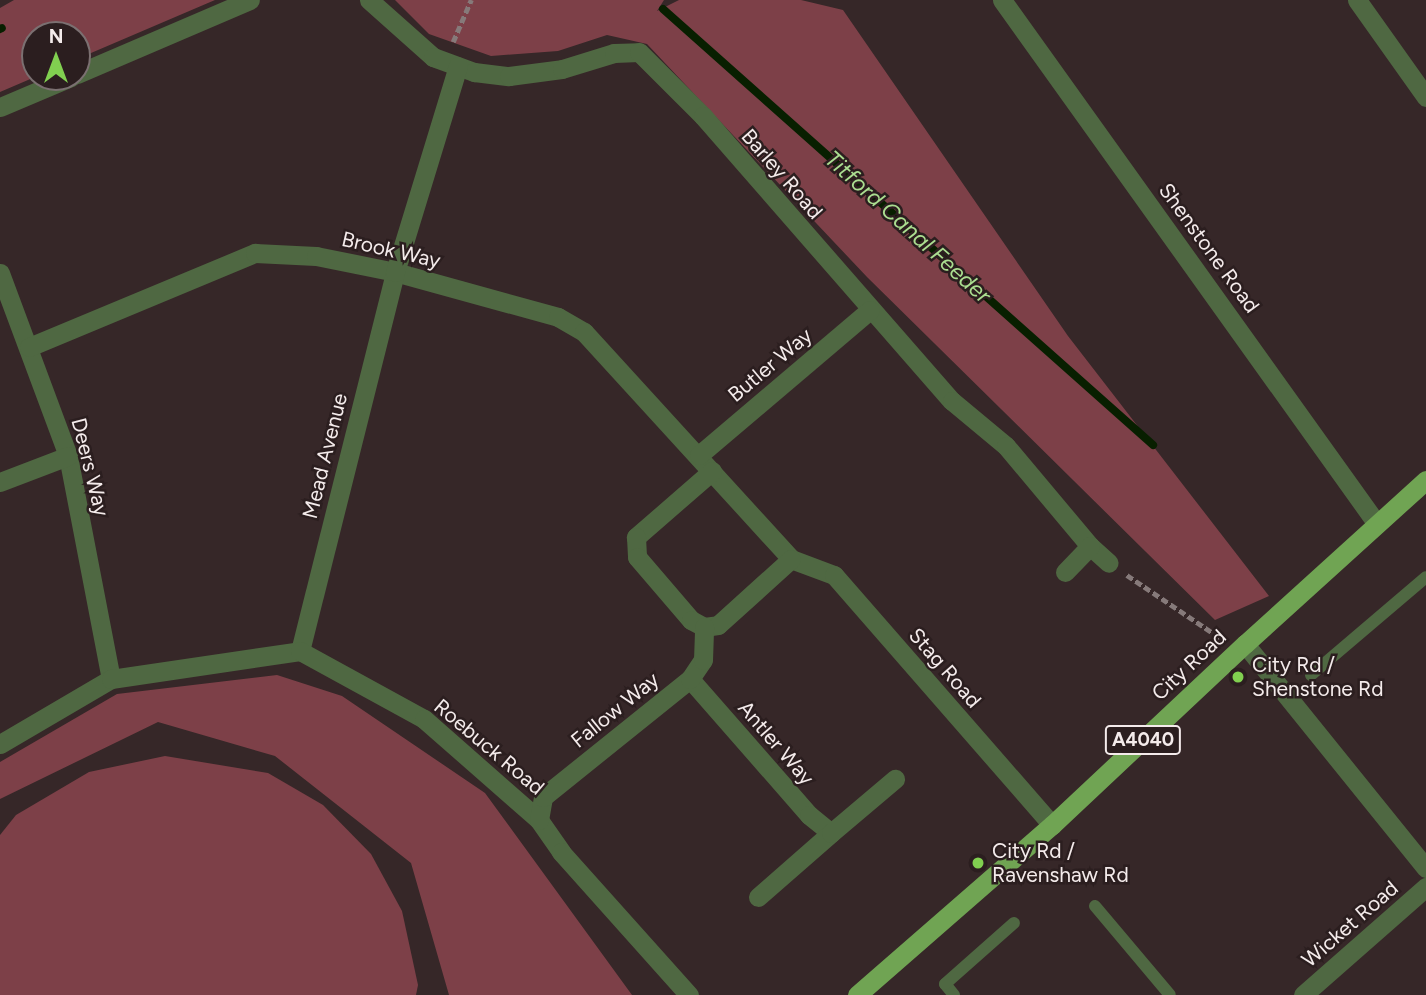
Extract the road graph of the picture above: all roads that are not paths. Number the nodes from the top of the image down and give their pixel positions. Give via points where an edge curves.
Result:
1 (250, 0) edge
2 (369, 0) edge
3 (1002, 0) edge
4 (1357, 0) edge
5 (458, 66) junction
6 (91, 68) edge
7 (38, 91) edge
8 (1426, 97) edge
9 (0, 107) edge
10 (395, 272) junction
11 (0, 273) edge
12 (870, 310) junction
13 (29, 346) junction
14 (699, 455) junction
15 (68, 456) junction
16 (712, 471) junction
17 (1426, 480) edge
18 (0, 482) edge
19 (1377, 524) junction
20 (1090, 546) junction
21 (791, 559) junction
22 (1109, 563) road end
23 (1065, 572) dead end
24 (1426, 577) edge
25 (704, 627) junction
26 (1242, 647) junction
27 (300, 651) junction
28 (1311, 675) dead end
29 (111, 679) junction
30 (691, 679) junction
31 (0, 744) edge
32 (895, 779) dead end
33 (539, 820) junction
34 (1052, 825) junction
35 (831, 833) junction
36 (1426, 868) edge
37 (1426, 887) edge
38 (758, 897) dead end
39 (1095, 906) dead end
40 (1014, 923) dead end
41 (689, 995) edge
42 (857, 995) edge
43 (954, 995) edge
44 (1170, 995) edge
45 (1303, 995) edge

1 - 6 street
2 - 5 street, Barley Road via 433,57
3 - 19 street, Shenstone Road
4 - 8 street
5 - 10 street, Mead Avenue
5 - 12 street, Barley Road via 509,76 562,69 614,53 639,52 703,116
7 - 9 street
10 - 13 street, Brook Way via 316,256 255,253
10 - 14 street, Brook Way via 558,317 584,332
10 - 27 street, Mead Avenue
11 - 13 street, Deers Way
12 - 14 street, Butler Way
12 - 20 street, Barley Road via 952,401 1006,446
13 - 15 street, Deers Way
14 - 16 street, Brook Way
15 - 18 street
15 - 29 street, Deers Way
16 - 21 street, Brook Way
16 - 25 street via 636,537 637,557 691,620
17 - 19 main road, City Road / A4040
19 - 26 main road, City Road / A4040
20 - 22 street, Barley Road
20 - 23 street
21 - 25 street via 718,625
21 - 34 street, Stag Road via 834,575
24 - 28 lane
25 - 30 street, Fallow Way via 703,660
26 - 34 main road, City Road / A4040
26 - 36 street
27 - 29 street
27 - 33 street, Roebuck Road via 424,719
29 - 31 street
30 - 33 street, Fallow Way via 543,797
30 - 35 street, Antler Way via 809,815
32 - 35 street
33 - 41 street, Roebuck Road via 561,852
34 - 42 main road, City Road / A4040
35 - 38 street
37 - 45 street, Wicket Road
39 - 44 lane
40 - 43 lane via 945,984

